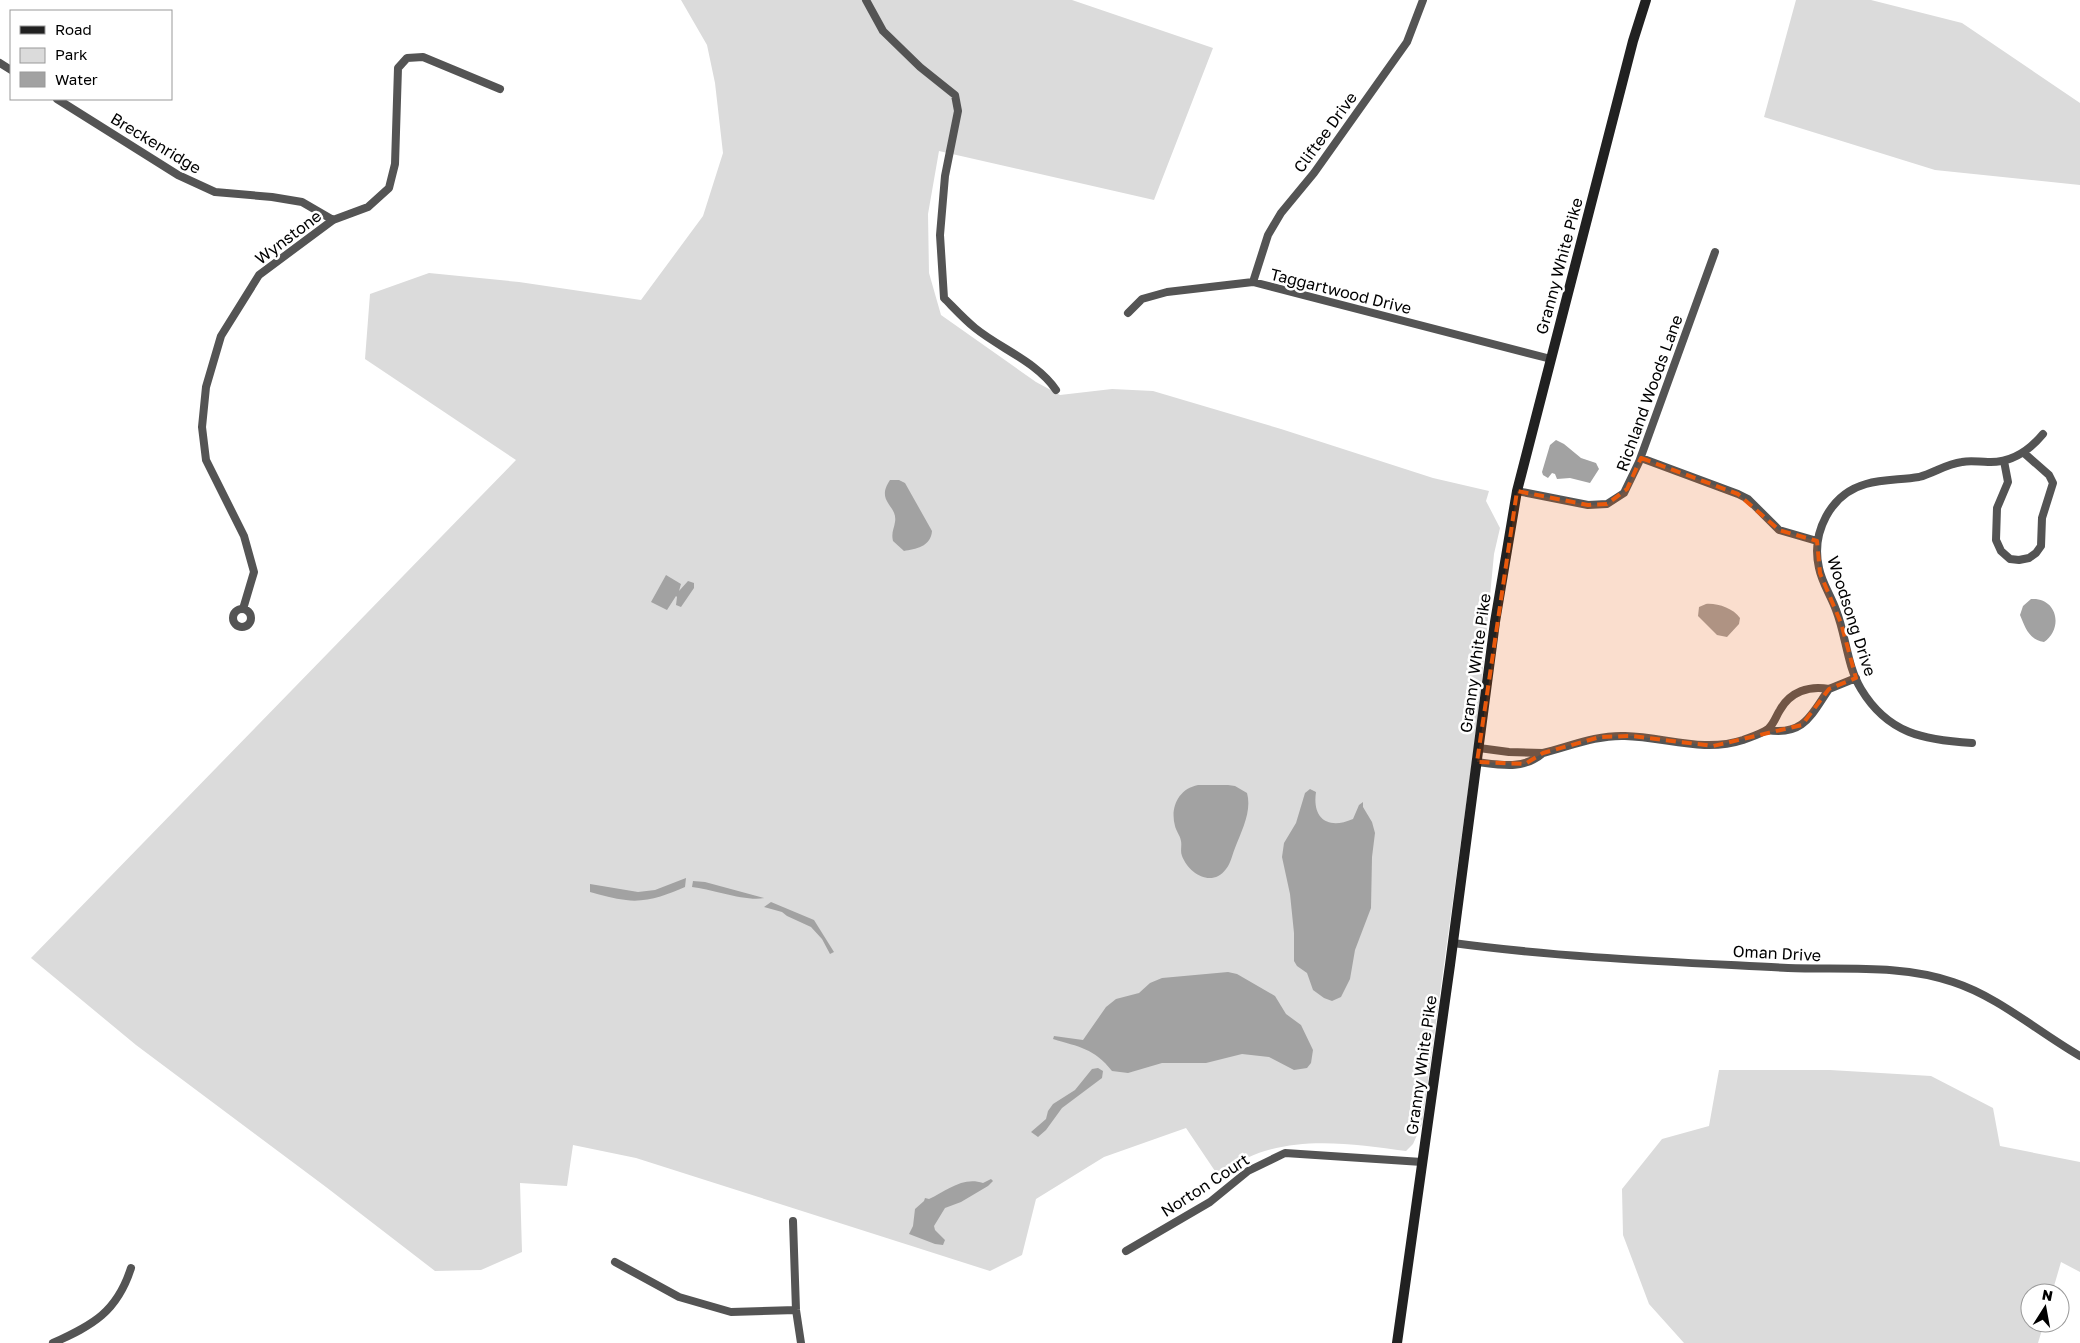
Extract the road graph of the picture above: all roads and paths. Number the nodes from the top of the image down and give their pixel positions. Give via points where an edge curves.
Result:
1 (866, 0) edge
2 (1424, 0) edge
3 (1646, 0) edge
4 (500, 89) dead end
5 (59, 100) edge
6 (333, 220) junction
7 (1715, 252) dead end
8 (1253, 282) junction
9 (1128, 313) dead end
10 (1551, 359) junction
11 (1056, 390) dead end
12 (2043, 434) dead end
13 (2024, 453) junction
14 (1641, 458) junction
15 (2004, 461) junction
16 (1517, 490) junction
17 (1817, 541) junction
18 (244, 609) dead end
19 (1856, 678) junction
20 (1829, 689) junction
21 (1766, 730) junction
22 (1972, 743) dead end
23 (1479, 748) junction
24 (1543, 753) junction
25 (1478, 762) junction
26 (1453, 943) junction
27 (2080, 1056) edge
28 (1422, 1162) junction
29 (793, 1220) dead end
30 (1126, 1251) dead end
31 (615, 1262) dead end
32 (131, 1268) dead end
33 (796, 1310) junction
34 (53, 1343) edge
35 (801, 1343) edge
36 (1398, 1343) edge

1 - 11 street via 883,31 955,95 958,111 945,176 940,235 944,298 975,328 1026,362
2 - 8 street, Cliftee Drive via 1407,42 1272,228
3 - 10 main road, Granny White Pike
4 - 6 street, Wynstone via 423,57 407,58 398,68 395,164 389,188 368,207
5 - 6 street, Breckenridge via 178,175 215,192 302,202
6 - 18 street, Wynstone via 259,275 221,336 206,387 202,427 206,460 244,536 254,572
7 - 14 street, Richland Woods Lane
8 - 9 street, Taggartwood Drive via 1167,292 1142,299
8 - 10 street, Taggartwood Drive
10 - 16 main road, Granny White Pike
12 - 13 street, Woodsong Drive
13 - 15 street, Woodsong Drive
13 - 15 street via 2046,472 2053,484 2042,518 2041,546 2024,560 2007,557 1997,543 1997,508 2008,482
14 - 16 street, Richland Woods Lane via 1627,489 1618,499 1607,504 1588,505
14 - 17 street via 1738,494 1779,530
15 - 17 street, Woodsong Drive via 1962,462 1918,477 1861,486 1845,494 1831,508
16 - 23 main road, Granny White Pike via 1495,622
17 - 19 street, Woodsong Drive via 1820,573 1841,623
19 - 20 street
19 - 22 street, Woodsong Drive via 1874,706 1899,727 1931,740
20 - 21 street via 1815,687 1796,693 1786,701
20 - 21 street via 1802,725 1786,731
21 - 24 street via 1736,742 1706,746 1632,736 1600,737
23 - 24 street
23 - 25 main road, Granny White Pike
24 - 25 street via 1536,760 1518,765
25 - 26 main road, Granny White Pike
26 - 27 street, Oman Drive via 1527,952 1725,965 1873,970 1937,977 1983,995
26 - 28 main road, Granny White Pike
28 - 30 street, Norton Court via 1285,1153 1248,1171 1210,1202
28 - 36 main road, Granny White Pike
29 - 33 street
31 - 33 street via 679,1297 731,1312
32 - 34 street via 125,1287 111,1308 79,1332
33 - 35 street

